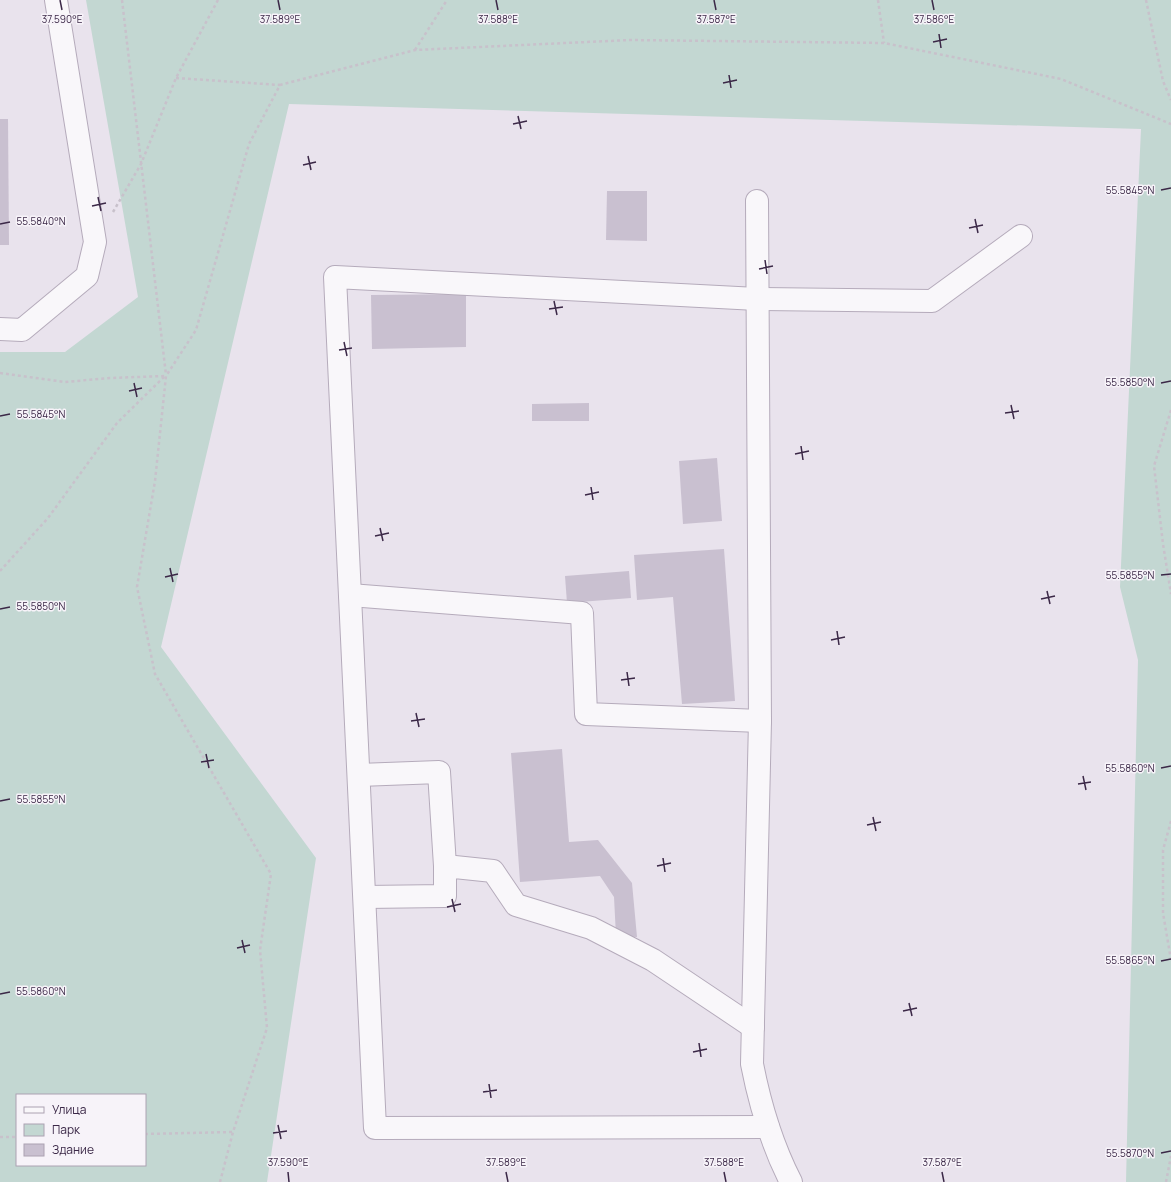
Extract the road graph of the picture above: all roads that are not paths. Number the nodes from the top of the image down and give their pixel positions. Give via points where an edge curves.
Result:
1 (56, 0) edge
2 (757, 201) dead end
3 (1021, 236) dead end
4 (757, 299) junction
5 (0, 329) edge
6 (350, 595) junction
7 (760, 721) junction
8 (359, 774) junction
9 (445, 866) junction
10 (365, 897) junction
11 (753, 1026) junction
12 (768, 1127) junction
13 (791, 1182) edge

1 - 5 lane via 96,242 87,276 22,330
2 - 4 lane
3 - 4 lane via 932,301
4 - 6 lane via 335,277
4 - 7 lane
6 - 7 lane via 582,613 586,714
6 - 8 lane
7 - 11 lane
8 - 9 lane via 439,772
8 - 10 lane
9 - 10 lane via 445,896
9 - 11 lane via 493,871 516,905 591,928 653,960
10 - 12 lane via 376,1128
11 - 12 lane via 752,1064 758,1099
12 - 13 lane

